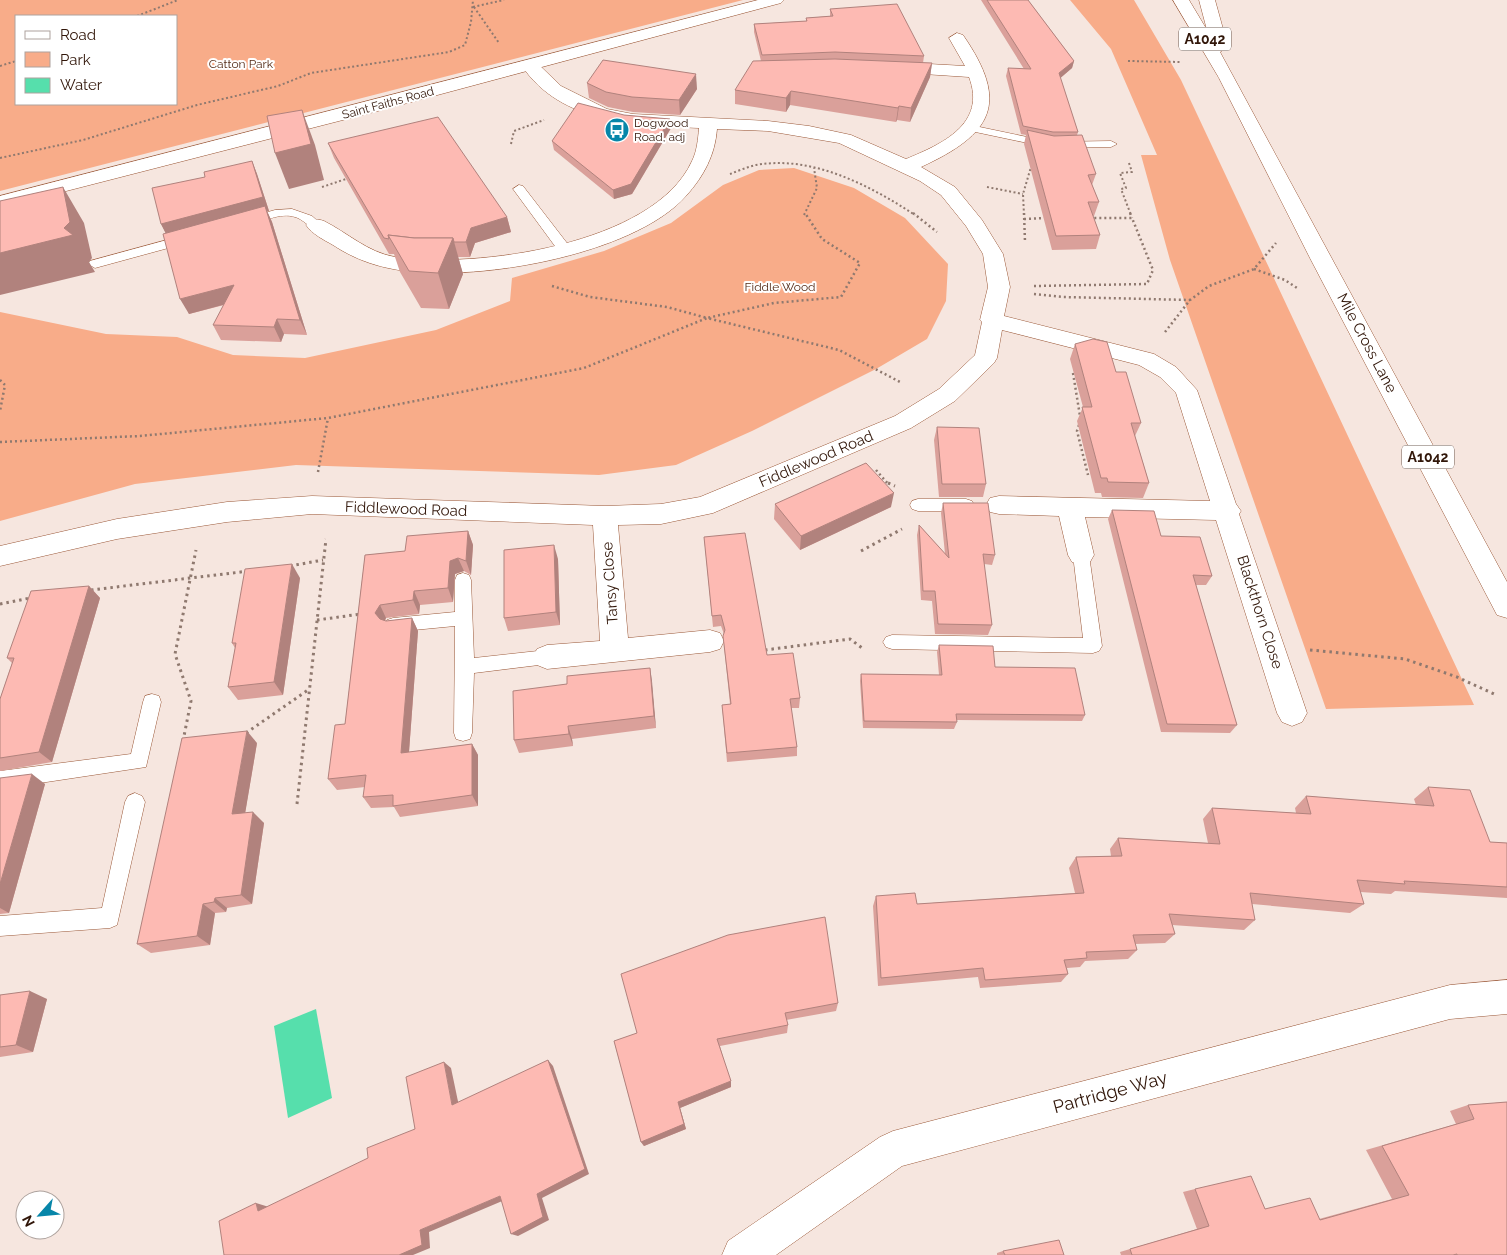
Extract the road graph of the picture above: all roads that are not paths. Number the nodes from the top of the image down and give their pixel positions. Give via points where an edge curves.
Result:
1 (776, 0) edge
2 (1181, 0) edge
3 (1207, 0) edge
4 (957, 38) dead end
5 (530, 66) junction
6 (876, 67) edge
7 (974, 72) junction
8 (1228, 78) junction
9 (708, 123) junction
10 (970, 128) junction
11 (1111, 144) road end
12 (905, 167) junction
13 (519, 189) dead end
14 (0, 202) edge
15 (316, 225) joint
16 (232, 226) edge
17 (204, 234) edge
18 (566, 250) junction
19 (95, 264) dead end
20 (991, 320) junction
21 (918, 505) dead end
22 (999, 505) joint
23 (1070, 508) junction
24 (1228, 510) junction
25 (605, 516) junction
26 (1081, 554) joint
27 (0, 556) edge
28 (463, 580) edge
29 (1507, 607) edge
30 (465, 618) junction
31 (393, 625) edge
32 (710, 641) road end
33 (892, 642) road end
34 (615, 651) junction
35 (547, 657) joint
36 (465, 667) junction
37 (152, 702) dead end
38 (1292, 713) dead end
39 (463, 733) dead end
40 (0, 780) edge
41 (135, 802) dead end
42 (0, 926) edge
43 (1507, 997) edge
44 (742, 1255) edge

1 - 5 main road, Saint Faiths Road
2 - 8 main road, Mile Cross Lane / A1042
3 - 8 main road, Mile Cross Lane / A1042
4 - 7 main road
5 - 9 main road, Fiddlewood Road via 555,90 602,113 633,120
5 - 14 main road, Saint Faiths Road
6 - 7 main road
7 - 10 main road via 982,94 980,114
8 - 29 main road, Mile Cross Lane / A1042 via 1321,260
9 - 12 main road, Fiddlewood Road via 768,126 845,139
9 - 18 main road via 707,145 700,165 659,209 628,227
10 - 11 lane via 1051,145
10 - 12 main road via 948,147
12 - 20 main road, Fiddlewood Road via 948,191 994,254 999,287
13 - 18 lane
15 - 16 lane via 308,217 289,211
15 - 18 main road via 358,252 394,263 493,264
17 - 19 lane
20 - 24 main road, Blackthorn Close via 1146,359 1168,372 1186,390
20 - 25 main road, Fiddlewood Road via 986,358 946,395 903,422 704,506 661,514
21 - 22 lane
22 - 23 main road
23 - 24 main road
23 - 26 main road
24 - 38 main road, Blackthorn Close
25 - 27 main road, Fiddlewood Road via 322,505 202,515 117,528
25 - 34 main road, Tansy Close
26 - 33 lane via 1093,646
28 - 30 lane
30 - 31 lane
30 - 36 lane
32 - 34 main road
34 - 35 main road
35 - 36 lane
36 - 39 lane
37 - 40 lane via 139,761
41 - 42 lane via 110,918
43 - 44 main road, Partridge Way via 1450,1002 892,1150

